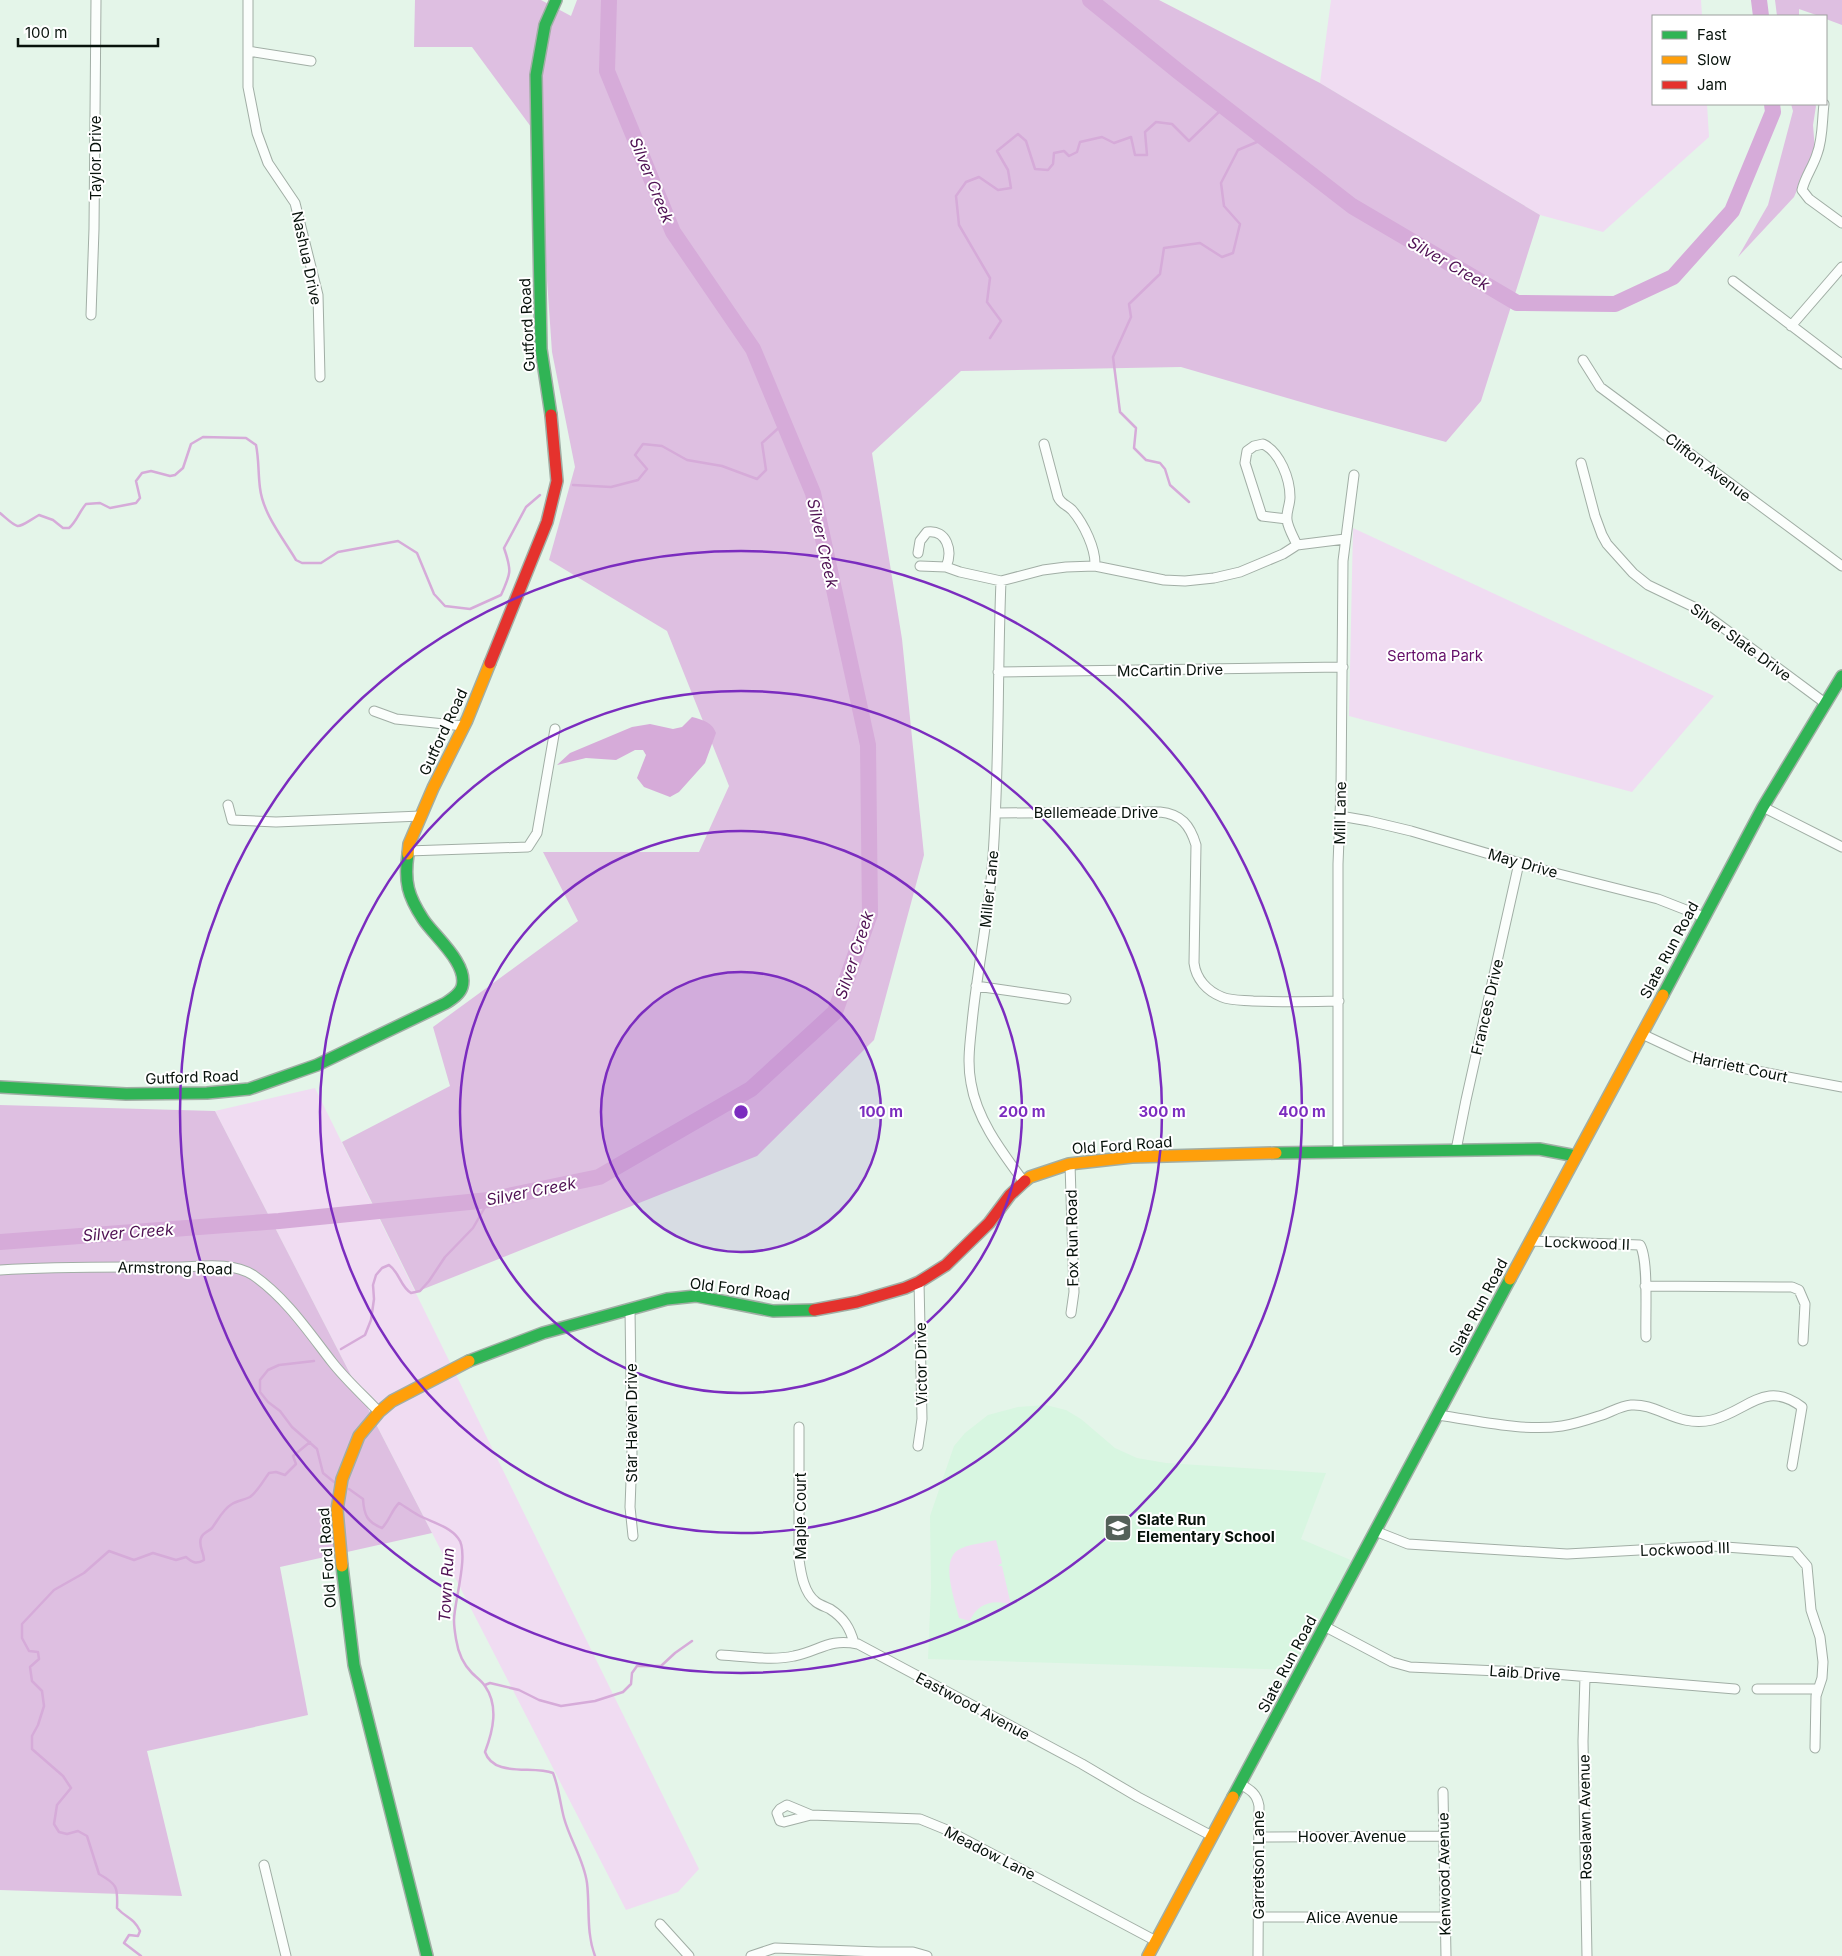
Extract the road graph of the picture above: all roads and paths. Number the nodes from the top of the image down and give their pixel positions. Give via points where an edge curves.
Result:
1 (96, 0) edge
2 (248, 0) edge
3 (556, 0) edge
4 (248, 51) junction
5 (311, 60) dead end
6 (1824, 105) edge
7 (1842, 223) edge
8 (1842, 267) edge
9 (1733, 281) dead end
10 (91, 315) dead end
11 (1791, 326) junction
12 (1583, 360) dead end
13 (1842, 364) edge
14 (320, 377) dead end
15 (1044, 444) dead end
16 (1581, 463) dead end
17 (1354, 475) dead end
18 (1287, 519) junction
19 (1345, 539) junction
20 (1296, 546) junction
21 (918, 553) dead end
22 (920, 566) dead end
23 (1095, 566) junction
24 (1842, 566) edge
25 (946, 567) junction
26 (1001, 581) junction
27 (1343, 667) junction
28 (998, 672) junction
29 (1842, 676) edge
30 (1825, 703) junction
31 (374, 711) dead end
32 (464, 726) junction
33 (554, 729) dead end
34 (228, 805) dead end
35 (1763, 807) junction
36 (996, 813) junction
37 (421, 816) junction
38 (1340, 816) junction
39 (1842, 847) edge
40 (408, 851) junction
41 (1519, 863) junction
42 (1704, 917) junction
43 (976, 986) junction
44 (1066, 1000) dead end
45 (1339, 1001) junction
46 (1642, 1034) junction
47 (0, 1087) edge
48 (1842, 1087) edge
49 (1456, 1150) junction
50 (1338, 1152) junction
51 (1576, 1156) junction
52 (1070, 1164) junction
53 (1024, 1182) junction
54 (1530, 1241) junction
55 (0, 1270) edge
56 (919, 1282) junction
57 (1645, 1286) junction
58 (630, 1309) junction
59 (1071, 1312) dead end
60 (1646, 1337) dead end
61 (1803, 1341) dead end
62 (379, 1412) junction
63 (1437, 1415) junction
64 (799, 1427) dead end
65 (918, 1446) dead end
66 (1792, 1466) dead end
67 (1375, 1531) junction
68 (633, 1536) dead end
69 (1324, 1626) junction
70 (854, 1643) junction
71 (721, 1655) dead end
72 (1585, 1677) junction
73 (1735, 1689) dead end
74 (1757, 1689) dead end
75 (1818, 1689) junction
76 (1815, 1748) dead end
77 (1240, 1784) junction
78 (1442, 1792) dead end
79 (811, 1815) dead end
80 (1212, 1836) junction
81 (1444, 1836) junction
82 (1259, 1837) junction
83 (264, 1865) dead end
84 (1258, 1917) junction
85 (1446, 1918) junction
86 (660, 1924) dead end
87 (1156, 1941) junction
88 (858, 1954) edge
89 (286, 1956) edge
90 (427, 1956) edge
91 (689, 1956) edge
92 (751, 1956) edge
93 (927, 1956) edge
94 (1148, 1956) edge
95 (1258, 1956) edge
96 (1446, 1956) edge
97 (1587, 1956) edge

1 - 10 street, Taylor Drive
2 - 4 street, Nashua Drive
3 - 32 street, Gutford Road via 545,26 536,75 540,349 552,422 557,481 547,522
4 - 5 street
4 - 14 street, Nashua Drive via 248,88 257,133 268,163 295,203 318,295
6 - 7 street via 1820,147 1802,190 1809,200
8 - 11 street
9 - 11 street
11 - 13 street
12 - 24 street, Clifton Avenue via 1600,387
15 - 23 street via 1058,497 1074,512 1090,541
16 - 30 street, Silver Slate Drive via 1602,535 1632,573 1657,590 1698,609
17 - 19 street, Mill Lane
18 - 18 street via 1290,498 1286,474 1273,451 1263,444 1254,446 1247,451 1245,463 1262,516
18 - 20 street
19 - 20 street
19 - 27 street, Mill Lane
20 - 23 street via 1240,572 1214,578 1164,580
21 - 25 street via 920,541 927,532 940,534 949,546
22 - 25 street
23 - 26 street via 1043,570
25 - 26 street
26 - 28 street, Miller Lane
27 - 28 street, McCartin Drive
27 - 38 street, Mill Lane
28 - 36 street, Miller Lane
29 - 30 street, Slate Run Road
30 - 35 street, Slate Run Road
31 - 32 street via 396,719
32 - 37 street, Gutford Road
33 - 40 street via 537,833 528,847
34 - 37 street via 232,820 276,822
35 - 39 street
35 - 42 street, Slate Run Road
36 - 43 street, Miller Lane via 992,870
36 - 45 street, Bellemeade Drive via 1160,812 1181,817 1196,845 1194,963 1202,984 1215,994 1232,1000
37 - 40 street, Gutford Road
38 - 41 street, May Drive via 1411,831
38 - 45 street, Mill Lane
40 - 47 street, Gutford Road via 405,876 410,895 423,920 453,956 462,975 462,987 446,1002 317,1065 249,1089 126,1094
41 - 42 street, May Drive via 1658,899
41 - 49 street, Frances Drive
42 - 46 street, Slate Run Road
43 - 44 street
43 - 53 street, Miller Lane via 969,1060 974,1099 996,1141
45 - 50 street, Mill Lane
46 - 48 street, Harriett Court via 1691,1057
46 - 51 street, Slate Run Road
49 - 50 street, Old Ford Road
49 - 51 street, Old Ford Road via 1539,1149
50 - 52 street, Old Ford Road via 1132,1157
51 - 54 street, Slate Run Road
52 - 53 street, Old Ford Road via 1042,1172
52 - 59 street, Fox Run Road via 1074,1292
53 - 56 street, Old Ford Road via 958,1254
54 - 57 street, Lockwood II via 1640,1245 1644,1250
54 - 63 street, Slate Run Road
55 - 62 street, Armstrong Road via 142,1266 240,1269 254,1276 284,1302 333,1363
56 - 58 street, Old Ford Road via 890,1293 823,1309 773,1311 696,1296 667,1299
56 - 65 street, Victor Drive via 922,1419
57 - 60 street, Lockwood II
57 - 61 street via 1792,1287 1799,1290 1805,1304
58 - 62 street, Old Ford Road via 544,1333 467,1362 406,1392
58 - 68 street, Star Haven Drive via 630,1507
62 - 90 street, Old Ford Road via 352,1450 340,1486 337,1510 344,1596 354,1665
63 - 66 street via 1545,1427 1562,1426 1632,1405 1691,1422 1712,1420 1734,1412 1761,1396 1777,1396 1791,1399 1802,1407
63 - 67 street, Slate Run Road
64 - 70 street, Maple Court via 801,1576 816,1602 847,1622
67 - 69 street, Slate Run Road
67 - 75 street, Lockwood III via 1408,1544 1567,1554 1712,1546 1794,1552 1807,1566 1811,1610 1820,1636 1823,1670
69 - 72 street, Laib Drive via 1392,1662 1410,1667
69 - 77 street, Slate Run Road
70 - 71 street, Eastwood Avenue via 834,1642 782,1658
70 - 80 street, Eastwood Avenue
72 - 73 street, Laib Drive
72 - 97 street, Roselawn Avenue
74 - 75 street
75 - 76 street, Lockwood III
77 - 80 street, Slate Run Road
77 - 82 street, Garretson Lane via 1257,1797
78 - 81 street, Kenwood Avenue
79 - 87 street, Meadow Lane via 920,1819 947,1830
80 - 87 street, Slate Run Road
81 - 82 street, Hoover Avenue
81 - 85 street, Kenwood Avenue
82 - 84 street, Garretson Lane
83 - 89 street
84 - 85 street, Alice Avenue
84 - 95 street, Garretson Lane
85 - 96 street, Kenwood Avenue
86 - 91 street
87 - 94 street, Slate Run Road
88 - 92 street via 775,1948
88 - 93 street via 913,1952

